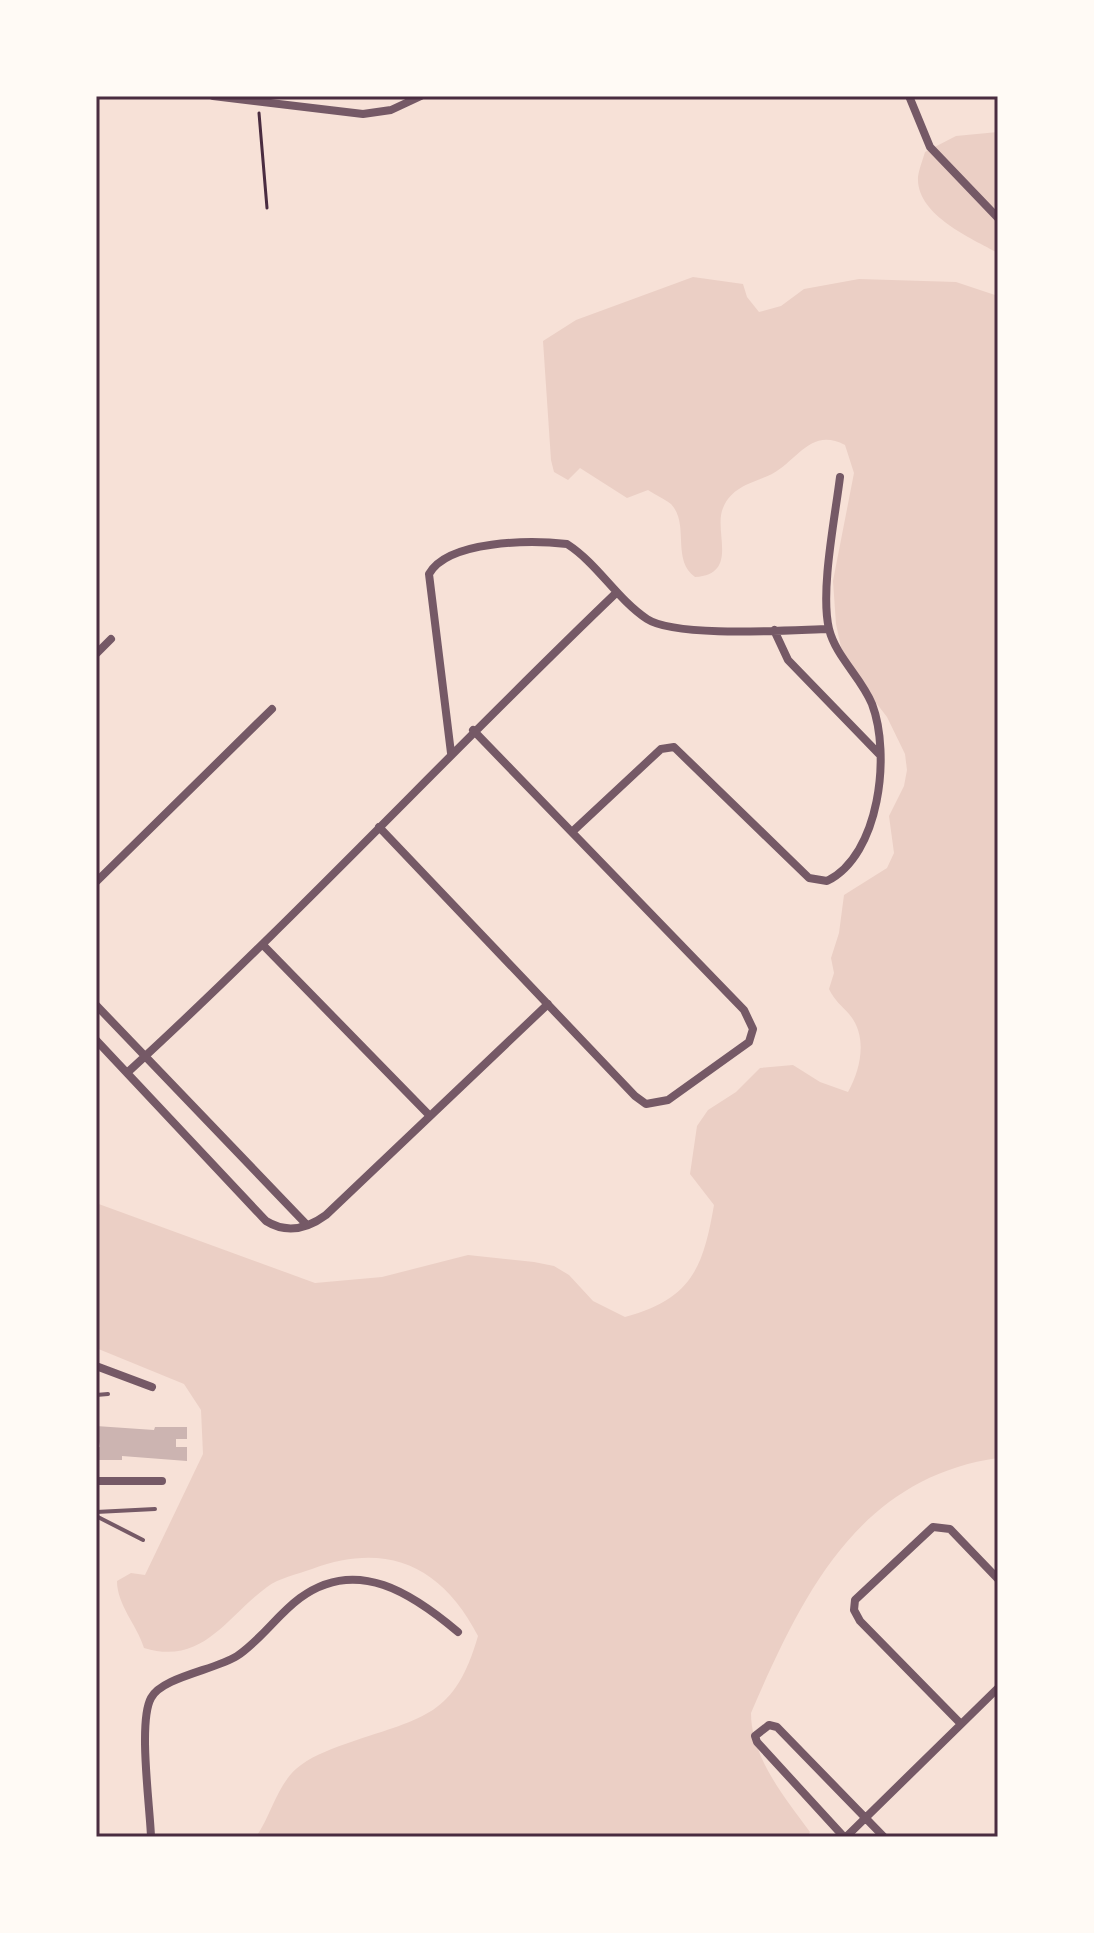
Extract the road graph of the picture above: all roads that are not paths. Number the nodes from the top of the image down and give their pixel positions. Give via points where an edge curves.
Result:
1 (213, 96) edge
2 (421, 96) edge
3 (909, 96) edge
4 (998, 218) edge
5 (840, 477) dead end
6 (615, 594) junction
7 (829, 629) junction
8 (774, 630) junction
9 (111, 639) dead end
10 (96, 654) edge
11 (272, 709) dead end
12 (473, 730) junction
13 (451, 753) junction
14 (879, 755) junction
15 (379, 827) junction
16 (572, 832) junction
17 (96, 882) edge
18 (263, 945) junction
19 (548, 1004) junction
20 (96, 1005) edge
21 (96, 1040) edge
22 (146, 1056) junction
23 (128, 1072) junction
24 (430, 1116) junction
25 (307, 1225) junction
26 (96, 1366) edge
27 (152, 1387) dead end
28 (108, 1394) dead end
29 (96, 1395) edge
30 (96, 1481) edge
31 (162, 1481) dead end
32 (155, 1509) dead end
33 (96, 1514) edge
34 (143, 1540) dead end
35 (998, 1579) edge
36 (458, 1632) dead end
37 (998, 1688) edge
38 (961, 1724) junction
39 (866, 1817) junction
40 (151, 1837) edge
41 (845, 1837) edge
42 (884, 1837) edge

1 - 2 street via 363,114 391,110
3 - 4 street via 930,147
5 - 7 street
6 - 8 street via 659,626
6 - 12 street
6 - 13 street via 567,544 465,548 434,564 428,587
7 - 8 street
7 - 14 street via 872,705
8 - 14 street via 788,660
9 - 10 street
11 - 17 street
12 - 13 street
12 - 16 street
13 - 15 street
14 - 16 street via 880,784 870,826 848,863 827,881 809,878 674,747 661,749
15 - 18 street
15 - 19 street
16 - 19 street via 744,1010 752,1036 668,1100 646,1104
18 - 22 street
18 - 24 street
19 - 24 street
20 - 22 street
21 - 23 street
22 - 23 street
22 - 25 street
23 - 25 street via 266,1221 287,1230
24 - 25 street via 326,1215
26 - 27 street
28 - 29 lane
30 - 31 street
32 - 33 lane
33 - 34 lane
35 - 38 street via 950,1529 933,1527 861,1591 854,1610
36 - 40 street via 394,1586 355,1579 332,1582 298,1599 237,1656 152,1695 144,1714
37 - 38 street
38 - 39 street
39 - 41 street
39 - 41 street via 777,1727 760,1729 757,1742
39 - 42 street

